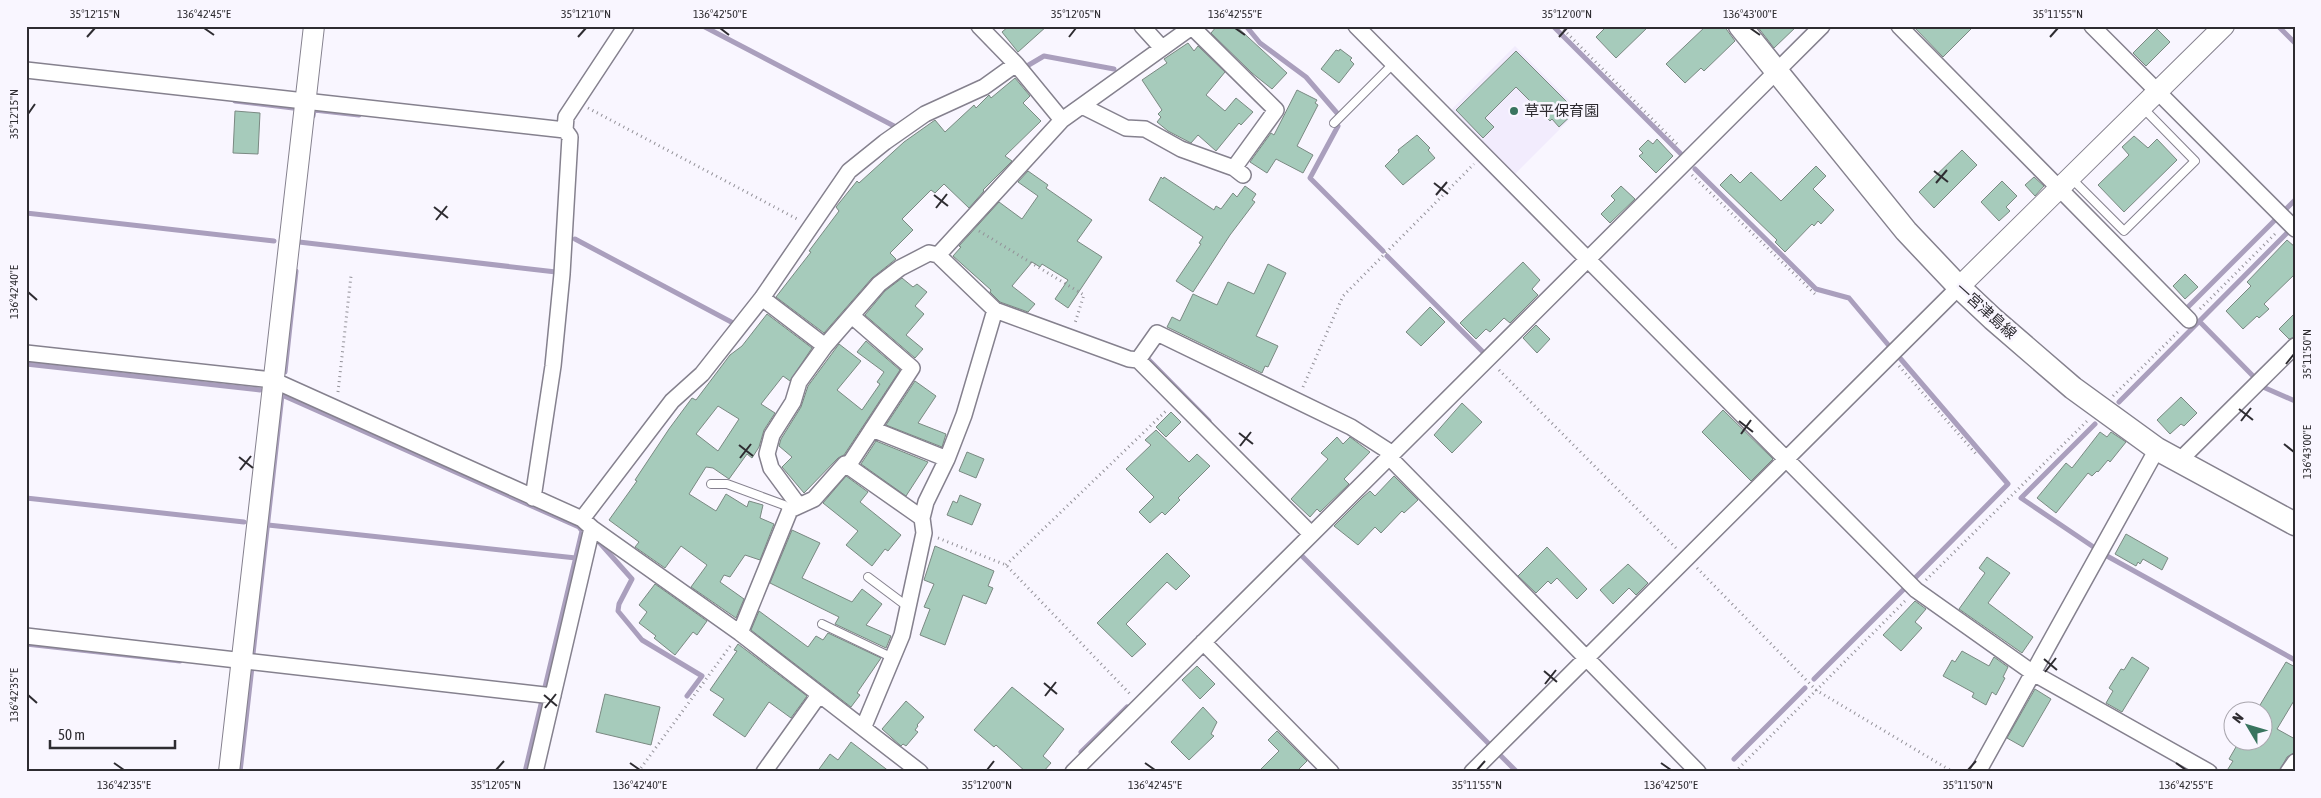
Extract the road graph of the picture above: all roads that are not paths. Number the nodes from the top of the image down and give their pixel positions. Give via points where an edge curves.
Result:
1 (314, 26) edge
2 (626, 26) edge
3 (979, 26) edge
4 (1142, 26) edge
5 (1356, 26) edge
6 (1740, 26) edge
7 (1822, 26) edge
8 (1899, 26) edge
9 (2092, 26) edge
10 (2224, 26) edge
11 (1193, 27) edge
12 (1162, 48) junction
13 (1016, 64) junction
14 (1393, 64) junction
15 (26, 70) edge
16 (1776, 72) junction
17 (2157, 92) junction
18 (305, 100) junction
19 (1082, 106) junction
20 (2142, 107) junction
21 (1062, 120) junction
22 (1334, 123) dead end
23 (565, 130) junction
24 (2065, 183) junction
25 (2291, 225) edge
26 (938, 255) junction
27 (1588, 259) junction
28 (1959, 287) junction
29 (762, 298) junction
30 (995, 310) junction
31 (852, 316) junction
32 (2189, 320) road end
33 (825, 346) junction
34 (2295, 346) edge
35 (26, 353) edge
36 (1138, 360) junction
37 (273, 380) junction
38 (872, 429) junction
39 (2157, 448) junction
40 (1391, 455) junction
41 (947, 459) junction
42 (1786, 460) junction
43 (2179, 461) junction
44 (848, 466) junction
45 (711, 484) dead end
46 (534, 498) junction
47 (795, 508) junction
48 (587, 523) junction
49 (2295, 524) edge
50 (923, 525) junction
51 (1311, 534) junction
52 (868, 578) dead end
53 (908, 607) junction
54 (822, 624) dead end
55 (740, 633) junction
56 (26, 636) edge
57 (1203, 642) junction
58 (893, 658) junction
59 (1587, 658) junction
60 (242, 660) junction
61 (2033, 673) junction
62 (819, 695) junction
63 (553, 696) junction
64 (864, 726) junction
65 (2295, 762) edge
66 (230, 772) edge
67 (535, 772) edge
68 (764, 772) edge
69 (920, 772) edge
70 (1073, 772) edge
71 (1330, 772) edge
72 (1472, 772) edge
73 (1698, 772) edge
74 (1978, 772) edge
75 (2209, 772) edge
76 (2288, 772) edge

1 - 18 street
2 - 23 street via 566,117
3 - 13 street
4 - 12 street
5 - 14 street
6 - 16 main road, 一宮津島線
7 - 16 street
8 - 24 street
9 - 17 street
10 - 17 street
11 - 12 street
11 - 19 street via 1276,110 1239,171 1181,148 1145,129 1126,128
12 - 19 street
13 - 21 street
13 - 29 street via 984,87 925,114 849,171
14 - 22 lane
14 - 27 street
15 - 18 street
16 - 27 street
16 - 28 main road, 一宮津島線 via 1906,230
17 - 20 street
17 - 25 street
18 - 23 street
18 - 37 street
19 - 21 street
20 - 24 street
20 - 24 lane via 2195,161 2124,231
21 - 26 street
23 - 46 street via 570,137 562,274
24 - 28 street
24 - 32 street
26 - 30 street
26 - 31 street via 929,253 900,268 879,284
27 - 40 street
27 - 42 street
28 - 39 main road, 一宮津島線 via 2073,388
28 - 42 street
29 - 33 street
29 - 48 street via 702,374 672,401
30 - 36 street
30 - 41 street
31 - 33 street
31 - 38 street via 912,368
33 - 47 street via 799,382 793,402 772,435 767,454
34 - 43 street
35 - 37 street
36 - 40 street via 1157,333 1351,428
36 - 51 street
37 - 46 street
37 - 60 street
38 - 41 street
38 - 44 street
39 - 43 main road, 一宮津島線
39 - 61 street
40 - 51 street
40 - 59 street
41 - 50 street via 926,502
42 - 59 street
42 - 61 street via 1916,590
43 - 49 main road, 一宮津島線
44 - 47 street via 846,464 814,499
44 - 50 street
45 - 47 lane via 727,484
46 - 48 street
47 - 55 street
48 - 55 street
48 - 63 street
50 - 53 street
51 - 57 street
52 - 53 lane
53 - 58 street
54 - 58 lane
55 - 62 street
56 - 60 street
57 - 70 street
57 - 71 street
58 - 64 street
59 - 72 street
59 - 73 street
60 - 63 street
60 - 66 street
61 - 74 street
61 - 75 street
62 - 64 street
62 - 68 street
63 - 67 street
64 - 69 street
65 - 76 street

